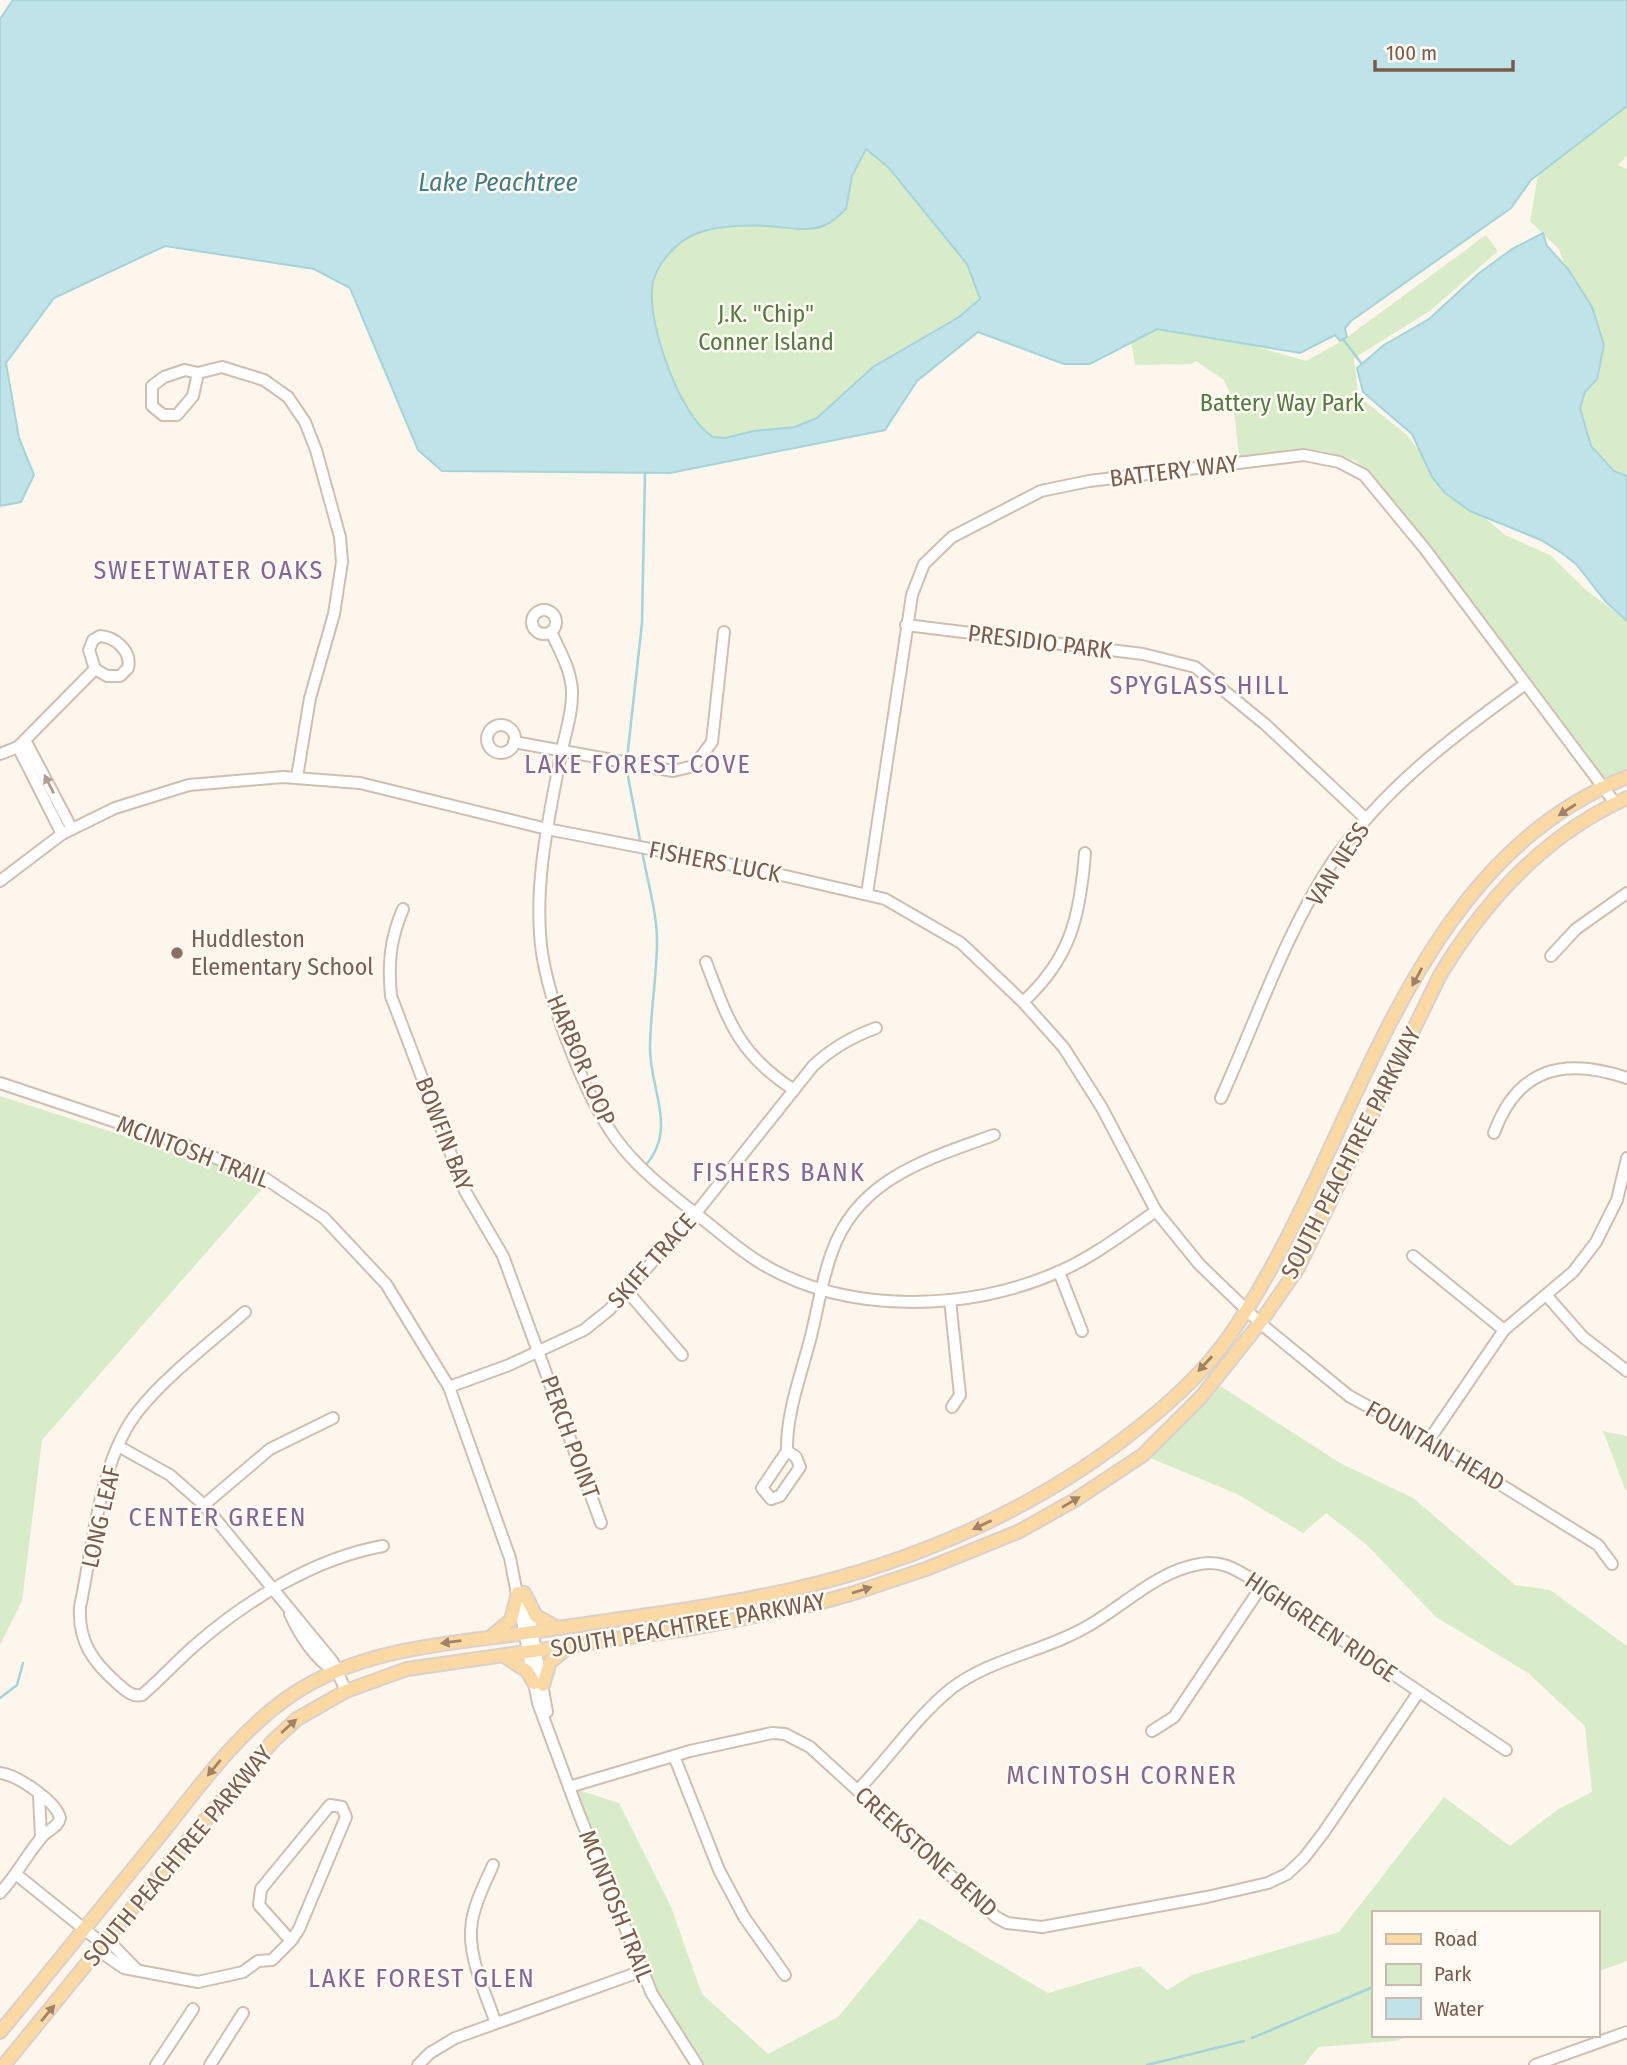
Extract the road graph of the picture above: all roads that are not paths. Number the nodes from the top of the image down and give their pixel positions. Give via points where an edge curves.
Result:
1 (198, 373) junction
2 (906, 625) junction
3 (551, 632) dead end
4 (724, 632) dead end
5 (95, 668) dead end
6 (1524, 685) junction
7 (514, 742) dead end
8 (21, 743) junction
9 (562, 750) junction
10 (0, 754) edge
11 (297, 777) junction
12 (1627, 777) edge
13 (1604, 788) junction
14 (1621, 801) edge
15 (1366, 819) junction
16 (72, 829) junction
17 (547, 829) junction
18 (62, 834) junction
19 (1085, 853) dead end
20 (0, 881) edge
21 (1627, 893) edge
22 (867, 894) junction
23 (403, 909) dead end
24 (1551, 956) dead end
25 (706, 962) dead end
26 (1023, 1002) junction
27 (876, 1028) dead end
28 (1627, 1078) edge
29 (0, 1083) edge
30 (794, 1090) junction
31 (1221, 1098) dead end
32 (1494, 1133) dead end
33 (994, 1135) dead end
34 (1627, 1158) edge
35 (1622, 1202) edge
36 (1156, 1211) junction
37 (696, 1213) junction
38 (1413, 1256) dead end
39 (1059, 1272) junction
40 (821, 1289) junction
41 (628, 1291) junction
42 (1548, 1296) junction
43 (950, 1300) junction
44 (1246, 1310) junction
45 (245, 1312) dead end
46 (1260, 1323) junction
47 (1504, 1330) junction
48 (1082, 1331) dead end
49 (538, 1352) junction
50 (682, 1355) dead end
51 (1627, 1371) edge
52 (449, 1387) junction
53 (952, 1407) dead end
54 (333, 1418) dead end
55 (1429, 1440) junction
56 (118, 1446) junction
57 (787, 1451) dead end
58 (204, 1505) junction
59 (601, 1523) dead end
60 (383, 1546) dead end
61 (1612, 1564) dead end
62 (1261, 1587) junction
63 (271, 1590) junction
64 (521, 1593) junction
65 (559, 1628) junction
66 (529, 1632) junction
67 (489, 1637) junction
68 (569, 1647) junction
69 (533, 1652) junction
70 (504, 1656) junction
71 (335, 1671) junction
72 (538, 1684) junction
73 (346, 1691) junction
74 (1418, 1693) junction
75 (1152, 1731) dead end
76 (1506, 1750) dead end
77 (674, 1756) junction
78 (0, 1773) edge
79 (569, 1787) junction
80 (858, 1790) junction
81 (39, 1796) junction
82 (41, 1837) junction
83 (493, 1865) dead end
84 (17, 1875) junction
85 (0, 1893) edge
86 (84, 1929) junction
87 (290, 1941) junction
88 (104, 1945) junction
89 (642, 1971) junction
90 (785, 1975) dead end
91 (193, 2008) dead end
92 (243, 2013) dead end
93 (495, 2021) junction
94 (0, 2032) edge
95 (1627, 2032) edge
96 (4, 2065) edge
97 (156, 2065) edge
98 (210, 2065) edge
99 (418, 2065) edge
100 (696, 2065) edge
101 (1535, 2065) edge

1 - 1 street via 185,370 164,377 152,386 152,406 163,415 177,415 193,397
1 - 11 street via 222,367 240,371 264,380 288,397 305,422 334,510 340,537 340,587 310,698
2 - 6 street, BATTERY WAY via 917,578 937,549 1032,494 1089,481 1312,455 1364,475 1425,549
2 - 15 street, PRESIDIO PARK via 1143,654 1195,667 1266,725
2 - 22 street, BATTERY WAY
3 - 9 street, HARBOR LOOP via 572,692
4 - 9 street via 712,743 694,766 673,771
5 - 8 street
6 - 13 street, BATTERY WAY
6 - 15 street, VAN NESS via 1438,747
7 - 9 street
8 - 10 street
16 -> 8 street
8 - 18 street
9 - 17 street, HARBOR LOOP
11 - 16 street, FISHERS LUCK via 189,785 115,808
11 - 17 street, FISHERS LUCK via 360,783
12 - 13 main road, SOUTH PEACHTREE PARKWAY
13 - 14 street, BATTERY WAY
13 -> 44 main road, SOUTH PEACHTREE PARKWAY via 1533,832 1447,923 1365,1076 1275,1262
14 - 46 main road, SOUTH PEACHTREE PARKWAY via 1546,848 1492,900 1462,939 1440,975 1298,1268
15 - 31 street, VAN NESS via 1333,862 1289,943
16 - 18 street, FISHERS LUCK
17 - 22 street, FISHERS LUCK
17 - 37 street, HARBOR LOOP via 538,914 547,978 570,1044 616,1139 647,1173
18 - 20 street, FISHERS LUCK
19 - 26 street via 1069,943 1044,983
21 - 24 street via 1576,929
22 - 26 street, FISHERS LUCK via 894,904 961,943
23 - 49 street, BOWFIN BAY via 392,934 391,996 453,1164 503,1256
25 - 30 street via 732,1030 769,1072
26 - 36 street, FISHERS LUCK via 1087,1081
27 - 30 street, SKIFF TRACE via 830,1049
28 - 32 street via 1589,1068 1549,1071 1519,1087
29 - 52 street, MCINTOSH TRAIL via 205,1152 248,1169 304,1201 343,1235 386,1284
30 - 37 street, SKIFF TRACE
33 - 40 street via 912,1165 879,1186 845,1223
34 - 35 street
35 - 42 street via 1573,1272
36 - 39 street, HARBOR LOOP
36 - 44 street, FISHERS LUCK via 1199,1264
37 - 40 street, HARBOR LOOP via 759,1262
37 - 41 street, SKIFF TRACE
38 - 47 street
39 - 43 street, HARBOR LOOP
39 - 48 street
40 - 43 street, HARBOR LOOP via 861,1299
40 - 57 street
41 - 49 street, SKIFF TRACE via 584,1330
41 - 50 street
42 - 47 street
42 - 51 street via 1583,1337
43 - 53 street via 960,1395
44 - 46 street, FISHERS LUCK
44 -> 65 main road, SOUTH PEACHTREE PARKWAY via 1227,1340 1142,1425 1096,1461 1016,1509 957,1537 793,1590
45 - 56 street, LONG LEAF via 138,1410
46 - 55 street, FOUNTAIN HEAD via 1349,1396
68 -> 46 main road, SOUTH PEACHTREE PARKWAY via 811,1605 926,1570 1018,1532 1143,1455 1201,1397
47 - 55 street
49 - 52 street, SKIFF TRACE
49 - 59 street, PERCH POINT
52 - 64 street, MCINTOSH TRAIL
54 - 58 street via 270,1449
55 - 61 street, FOUNTAIN HEAD via 1598,1545
56 - 58 street via 170,1475
56 - 63 street, LONG LEAF via 80,1607 82,1636 91,1658 120,1686 142,1695 195,1645
58 - 63 street
60 - 63 street via 359,1550 300,1573
62 - 74 street, HIGHGREEN RIDGE
62 - 75 street via 1174,1717
62 - 80 street, HIGHGREEN RIDGE via 1229,1566 1203,1563 1181,1568 1086,1628 974,1674 951,1689
63 - 71 street via 326,1666
64 - 65 main road via 536,1616
64 - 66 street, MCINTOSH TRAIL
64 - 67 main road via 511,1620
65 - 66 main road, SOUTH PEACHTREE PARKWAY
66 - 67 main road, SOUTH PEACHTREE PARKWAY
66 - 69 street, MCINTOSH TRAIL
67 -> 71 main road, SOUTH PEACHTREE PARKWAY via 427,1645
68 - 69 main road, SOUTH PEACHTREE PARKWAY
68 - 72 main road via 550,1662
69 - 70 main road, SOUTH PEACHTREE PARKWAY
69 - 72 street, MCINTOSH TRAIL
70 - 72 main road via 517,1662
70 - 73 main road, SOUTH PEACHTREE PARKWAY via 407,1669
71 - 73 street
71 -> 86 main road, SOUTH PEACHTREE PARKWAY via 291,1695 221,1760
72 - 79 street, MCINTOSH TRAIL
88 -> 73 main road, SOUTH PEACHTREE PARKWAY via 273,1741 298,1719
74 - 76 street, HIGHGREEN RIDGE
74 - 80 street, CREEKSTONE BEND via 1324,1832 1287,1874 1207,1897 1042,1927 1007,1923 996,1917
77 - 79 street, CREEKSTONE BEND
77 - 80 street, CREEKSTONE BEND via 743,1738 785,1734 810,1747
77 - 90 street via 719,1870 744,1917
78 - 81 street via 18,1779
79 - 89 street, MCINTOSH TRAIL
81 - 82 street
81 - 82 street via 54,1805 60,1818
82 - 84 street
83 - 93 street via 475,1907 471,1937
84 - 85 street
84 - 86 street
86 - 88 street
86 - 94 main road, SOUTH PEACHTREE PARKWAY
87 - 87 street via 259,1905 261,1889 330,1805 342,1807 346,1816
87 - 88 street via 272,1960 198,1982 124,1968
96 -> 88 main road, SOUTH PEACHTREE PARKWAY
89 - 93 street
89 - 100 street, MCINTOSH TRAIL via 669,2026
91 - 97 street
92 - 98 street
93 - 99 street via 441,2045
95 - 101 street

